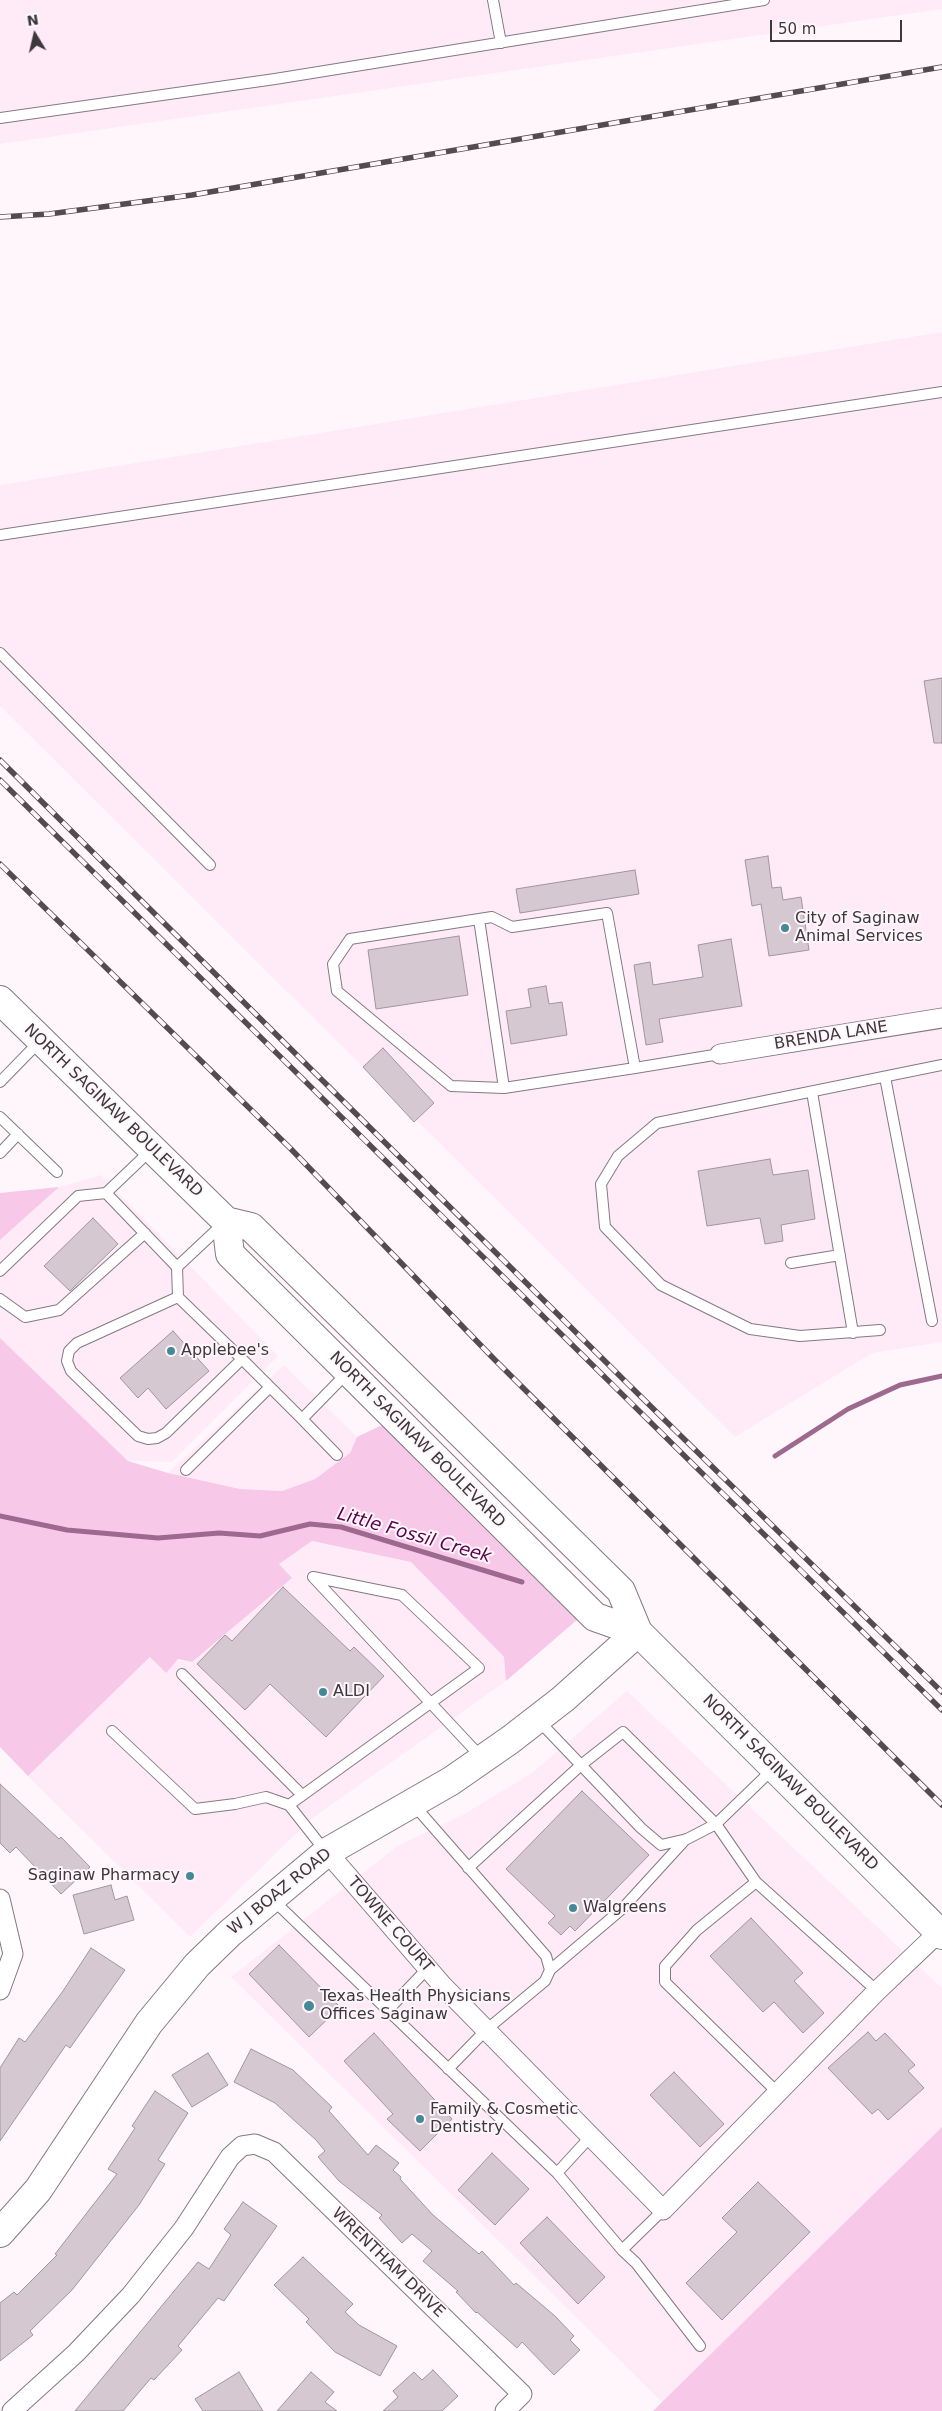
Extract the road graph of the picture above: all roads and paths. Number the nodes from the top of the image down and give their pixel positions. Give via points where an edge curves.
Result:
1 (493, 0) edge
2 (764, 0) edge
3 (501, 43) junction
4 (0, 118) edge
5 (942, 392) edge
6 (0, 535) edge
7 (0, 653) edge
8 (210, 865) dead end
9 (479, 919) junction
10 (0, 1000) edge
11 (942, 1018) edge
12 (41, 1040) junction
13 (720, 1054) joint
14 (942, 1065) edge
15 (636, 1068) junction
16 (885, 1077) junction
17 (0, 1082) edge
18 (504, 1088) junction
19 (812, 1092) junction
20 (0, 1117) edge
21 (18, 1134) junction
22 (152, 1150) junction
23 (0, 1153) edge
24 (57, 1172) dead end
25 (106, 1194) junction
26 (226, 1221) junction
27 (145, 1233) junction
28 (840, 1255) junction
29 (791, 1263) dead end
30 (177, 1267) junction
31 (0, 1271) edge
32 (178, 1297) junction
33 (0, 1299) edge
34 (932, 1321) dead end
35 (880, 1330) dead end
36 (853, 1333) junction
37 (242, 1359) junction
38 (348, 1372) junction
39 (270, 1387) junction
40 (302, 1419) junction
41 (337, 1456) dead end
42 (186, 1470) dead end
43 (638, 1632) junction
44 (182, 1674) dead end
45 (432, 1703) junction
46 (537, 1719) junction
47 (112, 1731) dead end
48 (483, 1759) junction
49 (581, 1765) junction
50 (775, 1767) junction
51 (302, 1795) junction
52 (412, 1804) junction
53 (289, 1805) junction
54 (716, 1824) junction
55 (686, 1839) junction
56 (327, 1852) junction
57 (468, 1868) junction
58 (756, 1882) junction
59 (271, 1898) junction
60 (0, 1899) edge
61 (941, 1933) edge
62 (428, 1968) junction
63 (550, 1970) junction
64 (0, 1990) edge
65 (877, 1991) junction
66 (387, 2011) junction
67 (486, 2030) junction
68 (448, 2069) junction
69 (778, 2093) junction
70 (591, 2136) junction
71 (557, 2172) junction
72 (664, 2210) junction
73 (0, 2233) edge
74 (622, 2250) junction
75 (700, 2346) dead end
76 (12, 2411) edge
77 (505, 2411) edge

1 - 3 lane
2 - 3 lane
3 - 4 lane
5 - 6 lane
7 - 8 lane
9 - 15 lane via 492,917 512,927 607,913
9 - 18 lane
9 - 18 lane via 350,939 333,964 337,991 451,1086
10 - 12 main road, NORTH SAGINAW BOULEVARD
11 - 13 street, BRENDA LANE
12 - 17 lane
12 - 22 main road, NORTH SAGINAW BOULEVARD
13 - 15 lane
14 - 16 lane
15 - 18 lane
16 - 19 lane
16 - 34 lane
19 - 28 lane
19 - 36 lane via 657,1123 618,1156 601,1184 605,1226 661,1285 750,1329 800,1336
20 - 21 lane
21 - 23 lane
21 - 24 lane
22 - 25 lane
22 - 26 main road, NORTH SAGINAW BOULEVARD
25 - 27 lane
25 - 31 lane via 78,1196
26 - 30 lane
26 - 38 main road, NORTH SAGINAW BOULEVARD via 230,1254
26 - 43 main road, NORTH SAGINAW BOULEVARD via 252,1227 622,1591
27 - 30 lane
27 - 33 lane via 59,1310 24,1317
28 - 29 lane
28 - 36 lane
30 - 32 lane
32 - 37 lane
32 - 37 lane via 78,1343 69,1352 67,1361 71,1371 138,1436 148,1439 166,1433
35 - 36 lane
37 - 39 lane
38 - 40 lane
38 - 43 main road, NORTH SAGINAW BOULEVARD via 594,1617
39 - 40 lane
39 - 42 lane
40 - 41 lane
43 - 46 main road, W J BOAZ ROAD
43 - 50 main road, NORTH SAGINAW BOULEVARD
44 - 51 lane
45 - 45 lane via 419,1689 313,1577 402,1595 479,1668
45 - 48 lane
45 - 51 lane
46 - 48 main road, W J BOAZ ROAD
46 - 49 lane
47 - 53 lane via 195,1809 266,1796
48 - 52 main road, W J BOAZ ROAD
49 - 54 lane via 623,1732
49 - 55 lane via 661,1845
49 - 57 lane
50 - 54 lane
50 - 61 main road, NORTH SAGINAW BOULEVARD
51 - 53 lane
52 - 56 main road, W J BOAZ ROAD
52 - 57 lane
53 - 56 lane
54 - 55 lane
54 - 58 lane
55 - 63 lane via 622,1909
56 - 59 main road, W J BOAZ ROAD
56 - 62 street, TOWNE COURT
57 - 63 lane via 546,1956
58 - 65 lane
58 - 69 lane via 697,1930 665,1966 665,1982
59 - 66 lane
59 - 73 main road, W J BOAZ ROAD via 230,1932 166,2002 128,2052 38,2190
60 - 64 street via 13,1954
61 - 65 street
62 - 66 lane
62 - 67 street, TOWNE COURT
63 - 67 lane via 545,1981
65 - 69 street
66 - 68 lane
67 - 68 lane
67 - 70 street, TOWNE COURT
68 - 71 lane
69 - 72 street
70 - 71 lane
70 - 72 street, TOWNE COURT
71 - 74 lane
72 - 74 lane
74 - 75 lane
76 - 77 street, WRENTHAM DRIVE via 76,2353 131,2295 184,2228 230,2157 248,2145 262,2145 274,2152 522,2394

